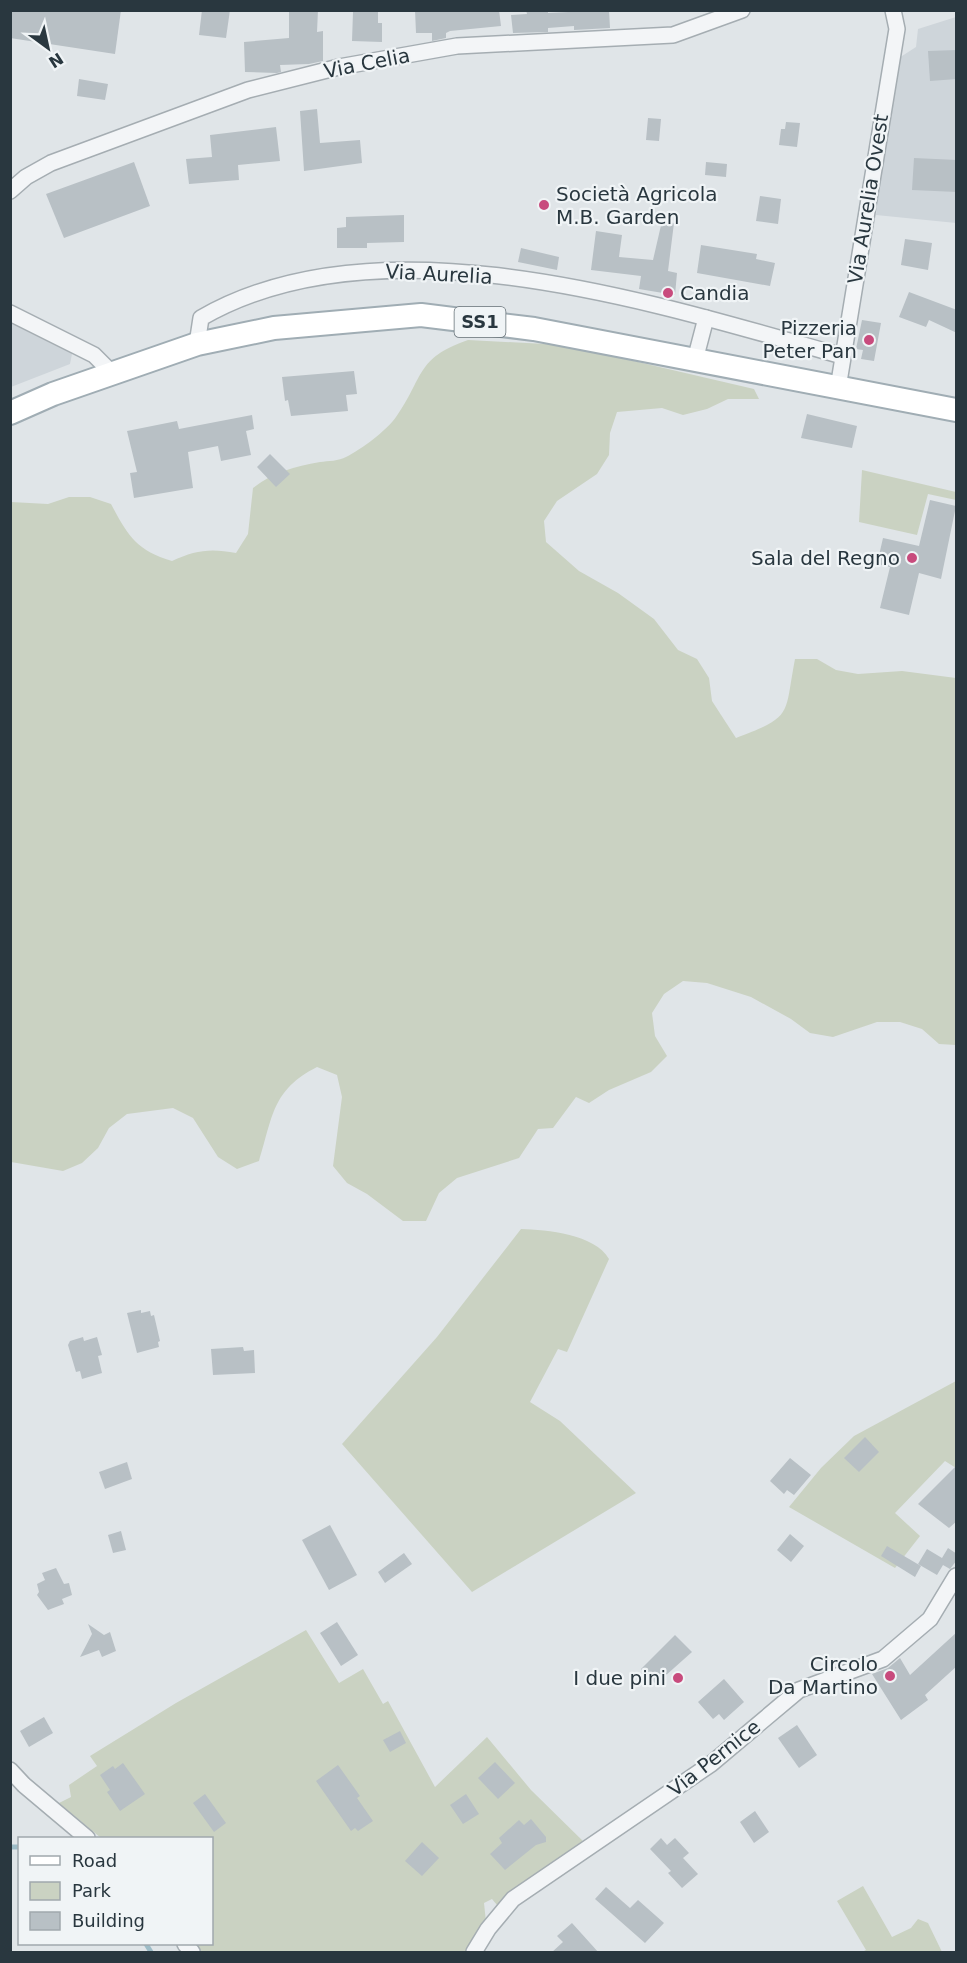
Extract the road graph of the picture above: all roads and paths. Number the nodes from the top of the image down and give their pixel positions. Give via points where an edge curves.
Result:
1 (742, 10) edge
2 (893, 10) edge
3 (10, 191) edge
4 (10, 313) edge
5 (706, 318) junction
6 (197, 344) junction
7 (842, 356) junction
8 (695, 360) junction
9 (113, 374) junction
10 (838, 388) junction
11 (957, 410) edge
12 (10, 413) edge
13 (957, 1576) edge
14 (10, 1770) edge
15 (85, 1837) edge
16 (474, 1953) edge

1 - 3 street, Via Celia via 673,35 457,46 339,67 248,90 51,163
2 - 7 street, Via Aurelia Ovest via 897,29
4 - 9 street via 94,356
5 - 6 street, Via Aurelia via 614,295 526,280 440,270 355,271 282,286 220,307 201,318
5 - 7 street, Via Aurelia
5 - 8 street
6 - 8 main road, SS1 via 274,328 421,315 534,329
6 - 9 main road, SS1
7 - 10 street, Via Aurelia Ovest
8 - 10 main road, SS1
9 - 12 main road, SS1
10 - 11 main road, SS1
13 - 16 street, Via Pernice via 930,1619 883,1659 799,1690 711,1764 513,1899
14 - 15 street

